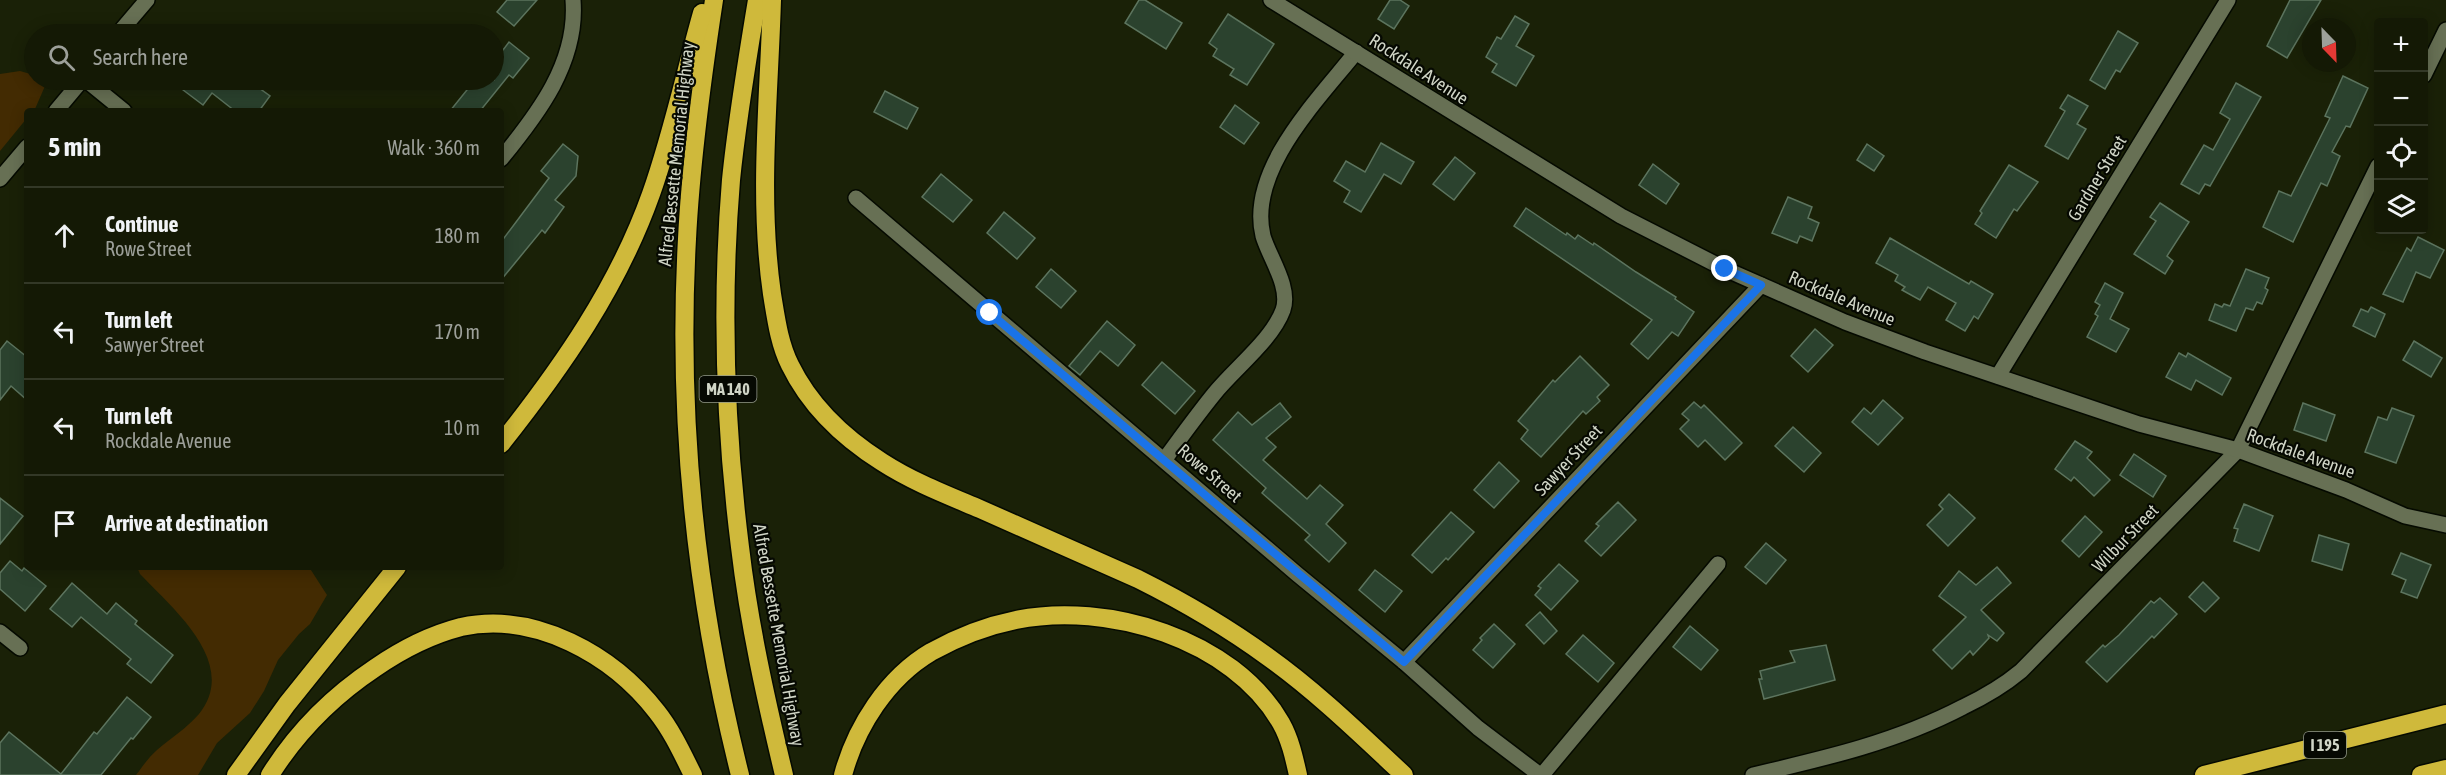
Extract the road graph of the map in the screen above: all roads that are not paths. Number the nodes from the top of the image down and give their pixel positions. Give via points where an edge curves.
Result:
1 (147, 0) edge
2 (573, 0) edge
3 (706, 0) edge
4 (714, 0) edge
5 (757, 0) edge
6 (772, 0) edge
7 (1271, 0) edge
8 (2228, 0) edge
9 (127, 24) edge
10 (2446, 30) edge
11 (1356, 52) junction
12 (2425, 72) edge
13 (75, 90) edge
14 (97, 90) edge
15 (59, 108) edge
16 (120, 108) edge
17 (24, 151) edge
18 (504, 155) edge
19 (2374, 176) edge
20 (0, 179) edge
21 (856, 198) dead end
22 (1761, 285) junction
23 (1998, 376) junction
24 (504, 440) edge
25 (2238, 450) junction
26 (1165, 459) junction
27 (2446, 525) edge
28 (1718, 564) dead end
29 (395, 570) edge
30 (0, 632) edge
31 (20, 648) dead end
32 (1404, 662) junction
33 (2446, 714) edge
34 (2446, 769) edge
35 (236, 775) edge
36 (270, 775) edge
37 (693, 775) edge
38 (740, 775) edge
39 (784, 775) edge
40 (843, 775) edge
41 (1298, 775) edge
42 (1404, 775) edge
43 (1541, 775) edge
44 (1753, 775) edge
45 (2204, 775) edge
46 (2421, 775) edge

1 - 9 street
2 - 18 street via 568,46 552,89 537,115
3 - 24 highway via 664,154 633,239 589,323
4 - 38 highway, Alfred Bessette Memorial Highway / MA 140 via 689,197 686,386 699,570
5 - 39 highway, Alfred Bessette Memorial Highway / MA 140 via 731,181 728,378 740,549
6 - 42 highway via 765,194 770,277 782,343 811,399 862,449 914,480 1138,579 1237,635 1302,684
7 - 11 street, Rockdale Avenue
8 - 23 street, Gardner Street
10 - 12 street
11 - 22 street, Rockdale Avenue via 1621,216
11 - 26 street via 1285,143 1261,199 1263,236 1282,283 1284,308 1274,327 1214,394
13 - 15 street
14 - 16 street
17 - 20 street
19 - 25 street, Wilbur Street
21 - 26 street, Rowe Street
22 - 23 street, Rockdale Avenue via 1888,339
22 - 32 street, Sawyer Street
23 - 25 street, Rockdale Avenue via 2139,424
25 - 27 street, Rockdale Avenue via 2405,516
25 - 44 street, Wilbur Street via 2010,681 1905,734 1865,748
26 - 32 street, Rowe Street
28 - 43 street
29 - 35 highway via 287,704
30 - 31 street
32 - 43 street, Rowe Street via 1487,735
33 - 45 highway, I 195
34 - 46 highway
36 - 37 highway via 310,722 359,678 437,634 490,625 545,632 607,663 658,712
40 - 41 highway via 864,722 882,696 929,653 987,627 1055,616 1129,623 1191,644 1220,659 1271,708 1286,734

